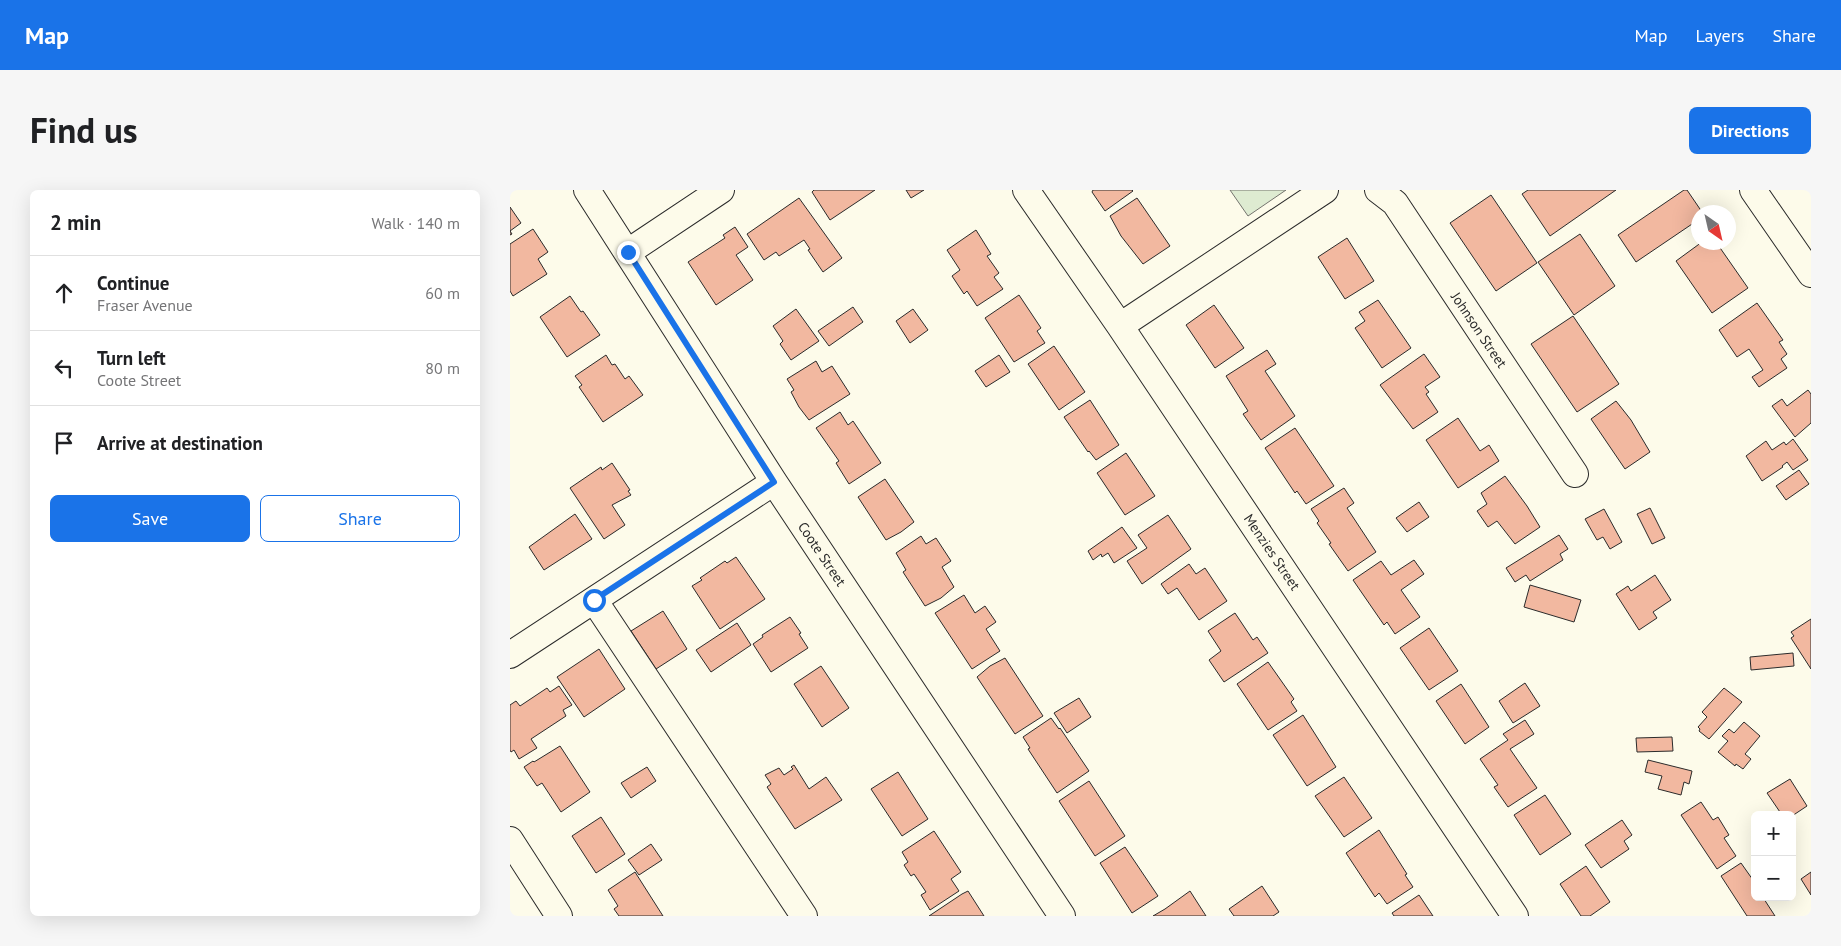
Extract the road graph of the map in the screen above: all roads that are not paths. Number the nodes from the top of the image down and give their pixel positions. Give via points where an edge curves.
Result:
1 (587, 190) edge
2 (721, 190) edge
3 (1026, 190) edge
4 (1325, 190) edge
5 (1378, 190) edge
6 (1753, 190) edge
7 (628, 252) junction
8 (1811, 274) edge
9 (1120, 326) junction
10 (1575, 474) dead end
11 (774, 482) junction
12 (594, 600) junction
13 (510, 655) edge
14 (510, 840) edge
15 (559, 916) edge
16 (804, 916) edge
17 (1062, 916) edge
18 (1515, 916) edge

1 - 7 street, Coote Street
2 - 7 street
3 - 9 street, Menzies Street
4 - 9 street
5 - 10 street, Johnson Street via 1395,203
6 - 8 street
7 - 11 street, Coote Street
9 - 18 street, Menzies Street
11 - 12 street
11 - 17 street, Coote Street
12 - 13 street
12 - 16 street
14 - 15 street

